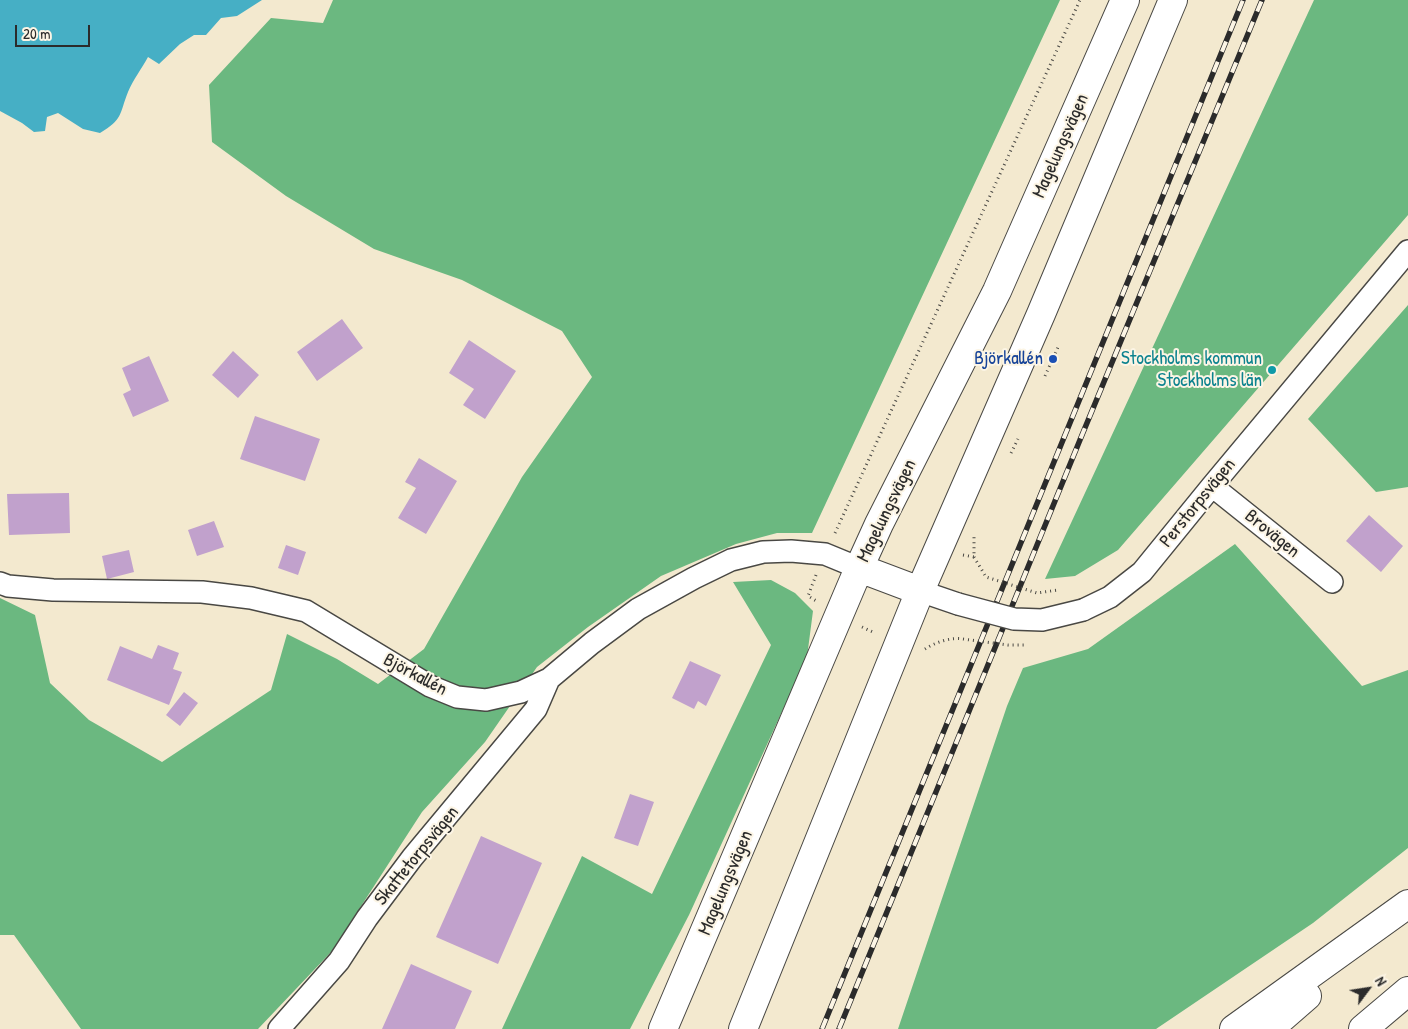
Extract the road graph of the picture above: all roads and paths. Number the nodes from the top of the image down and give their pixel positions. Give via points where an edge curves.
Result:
1 (1080, 0) edge
2 (1125, 0) edge
3 (1172, 0) edge
4 (1408, 251) edge
5 (1212, 486) junction
6 (825, 554) junction
7 (974, 558) dead end
8 (859, 568) junction
9 (1332, 582) dead end
10 (0, 583) edge
11 (1062, 589) dead end
12 (920, 592) junction
13 (840, 615) junction
14 (963, 639) dead end
15 (898, 645) junction
16 (550, 679) junction
17 (1408, 904) edge
18 (1408, 908) edge
19 (1408, 991) edge
20 (1408, 1012) edge
21 (279, 1029) edge
22 (663, 1029) edge
23 (743, 1029) edge
24 (1234, 1029) edge
25 (1269, 1029) edge
26 (1363, 1029) edge
27 (1389, 1029) edge

1 - 6 path
2 - 8 main road, Magelungsvägen via 997,291
3 - 12 main road
4 - 5 street, Perstorpsvägen
5 - 9 street, Brovägen
5 - 12 street, Perstorpsvägen, bridge via 1142,572 1110,596 1083,610 1042,620 1014,619
6 - 8 street, Björkallén
6 - 13 path via 808,596
6 - 16 street, Björkallén via 763,552 731,560 638,609
7 - 11 path, bridge via 986,577 1037,593
8 - 12 main road
8 - 13 main road, Magelungsvägen
10 - 16 street, Björkallén via 53,590 202,592 252,598 306,611 430,686 458,697 486,700 522,692
12 - 15 main road
13 - 15 path
13 - 22 main road, Magelungsvägen
14 - 15 path via 932,644 918,653
15 - 23 main road
16 - 21 street, Skattetorpsvägen via 536,709 412,858 339,961
17 - 24 main road
18 - 25 main road
19 - 26 main road
20 - 27 main road

